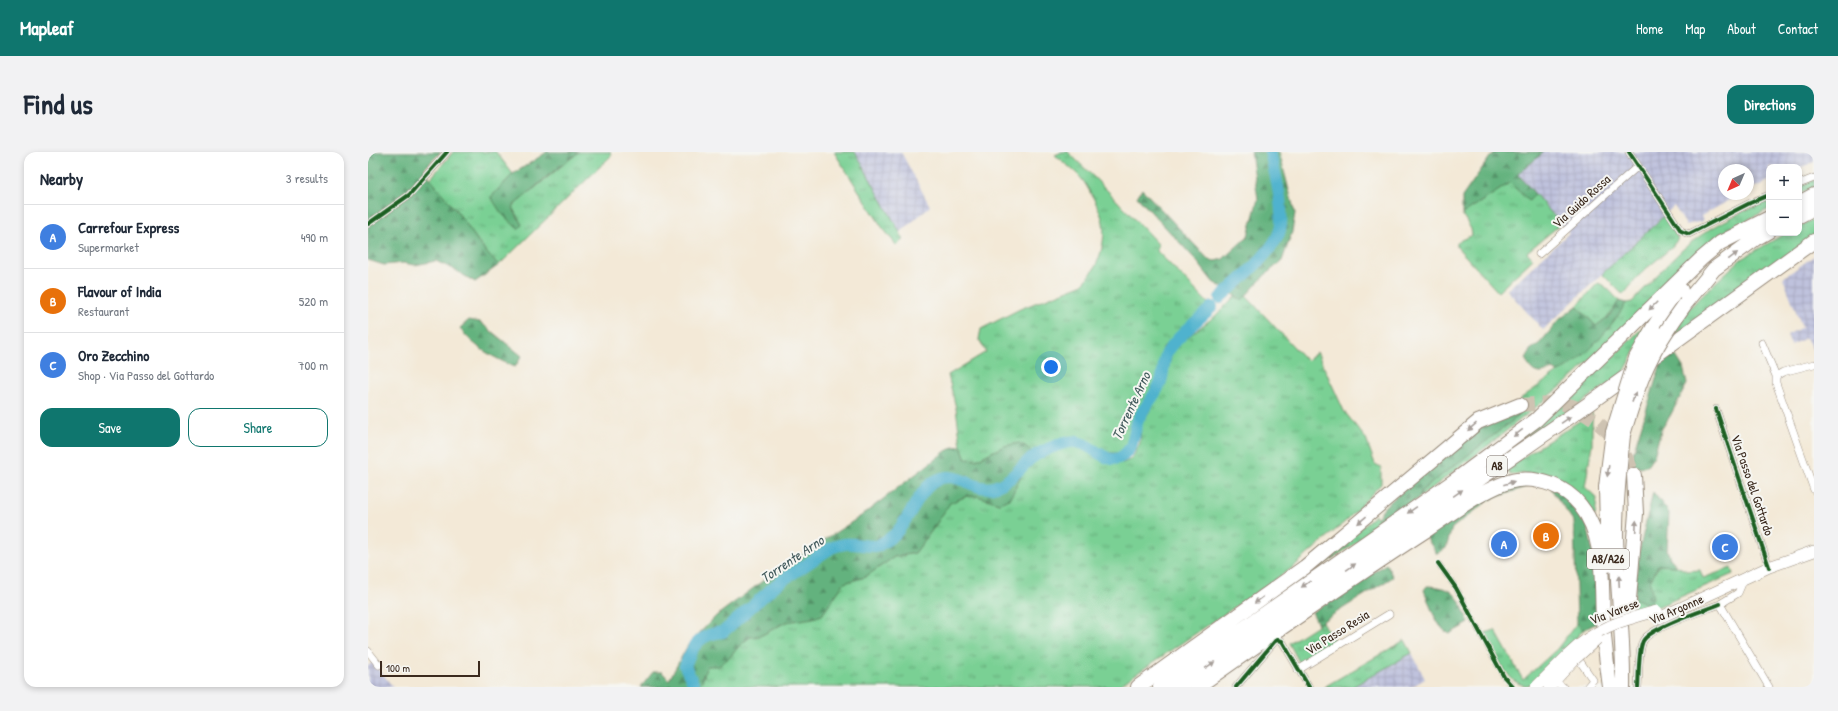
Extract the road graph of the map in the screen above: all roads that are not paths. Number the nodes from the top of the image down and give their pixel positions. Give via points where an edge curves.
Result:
1 (446, 152) edge
2 (1629, 152) edge
3 (1638, 166) junction
4 (1814, 178) edge
5 (1802, 183) edge
6 (1814, 195) edge
7 (1766, 197) edge
8 (1802, 201) edge
9 (1814, 208) edge
10 (1802, 214) edge
11 (1766, 220) edge
12 (368, 224) edge
13 (1748, 229) junction
14 (1766, 234) edge
15 (1814, 241) edge
16 (1539, 254) dead end
17 (1762, 342) dead end
18 (1814, 364) edge
19 (1776, 376) junction
20 (1520, 405) tunnel mouth
21 (1716, 409) dead end
22 (1618, 434) junction
23 (1634, 475) tunnel mouth
24 (1814, 490) edge
25 (1814, 551) edge
26 (1769, 567) junction
27 (1744, 578) junction
28 (1720, 604) junction
29 (1389, 614) dead end
30 (368, 651) edge
31 (1573, 657) junction
32 (1624, 662) junction
33 (379, 665) dead end
34 (1298, 670) junction
35 (1555, 685) edge
36 (1138, 687) edge
37 (1160, 687) edge
38 (1178, 687) edge
39 (1197, 687) edge
40 (1236, 687) edge
41 (1309, 687) edge
42 (1536, 687) edge
43 (1587, 687) edge
44 (1611, 687) edge
45 (1623, 687) edge
46 (1638, 687) edge
47 (1769, 687) edge

1 - 12 street via 409,195
2 - 3 street
3 - 7 street via 1682,231 1689,234
3 - 16 street, Via Guido Rossa
4 - 5 street
6 - 8 highway
9 - 10 highway
11 - 13 highway, A8
13 - 22 highway, bridge via 1674,297 1653,328 1636,358
13 -> 37 highway, A8 via 1720,243 1701,259 1536,420 1454,481
22 -> 14 highway, bridge via 1649,361 1686,303 1714,270
38 -> 15 highway, A8 via 1587,405
17 - 19 street
18 - 19 street
19 - 24 street
20 -> 36 highway via 1478,422 1305,567
21 - 26 street, Via Passo del Gottardo
32 -> 22 highway via 1616,529
22 -> 44 highway, A8/A26 via 1606,487
32 -> 23 highway via 1635,536
25 - 26 main road, Via Varese
26 - 27 main road, Via Varese
27 - 28 street, Via Argonne via 1738,593
27 - 31 main road, Via Varese, bridge via 1697,599 1685,600 1658,614 1598,630 1580,643
28 - 46 street, Via Argonne via 1659,628 1646,637 1641,646
28 - 47 street
29 - 34 street, Via Passo Resia
30 - 33 street
31 - 35 main road, Via Varese
31 - 42 main road, Via Varese
31 - 43 street via 1593,680
32 - 45 highway
34 - 40 street, Via Passo Resia via 1282,641 1278,640
34 - 41 street, Via Passo Resia
39 -> 44 highway via 1346,582 1462,507 1505,483 1527,480 1546,482 1572,496 1586,513 1596,536 1602,571 1603,621

